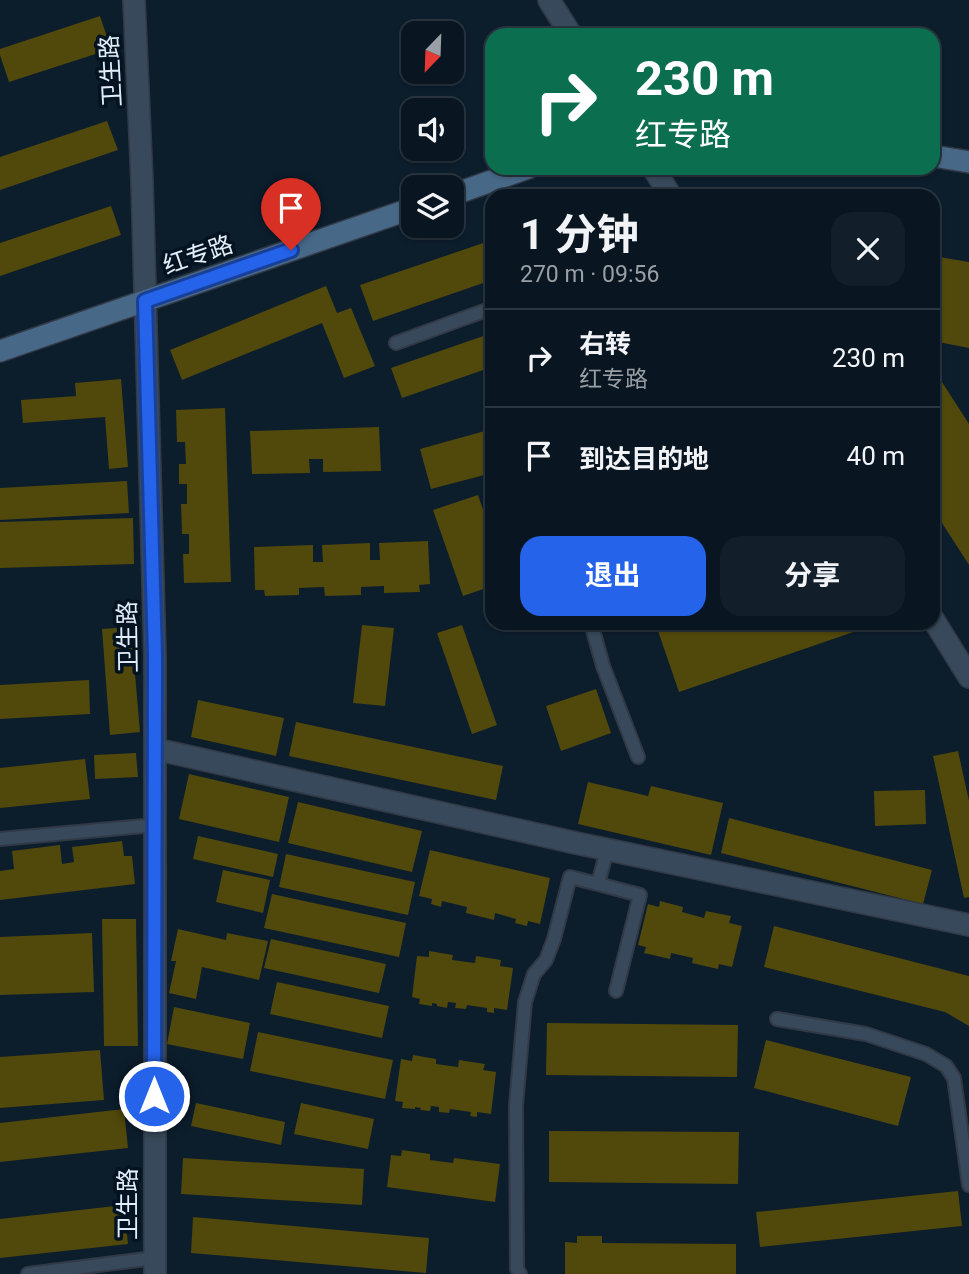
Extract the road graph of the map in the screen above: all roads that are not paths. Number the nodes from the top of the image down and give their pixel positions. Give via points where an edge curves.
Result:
1 (134, 0) edge
2 (549, 0) edge
3 (567, 28) edge
4 (940, 157) edge
5 (969, 162) edge
6 (508, 175) edge
7 (464, 191) edge
8 (401, 212) edge
9 (145, 301) junction
10 (485, 310) edge
11 (397, 343) dead end
12 (0, 351) edge
13 (593, 630) edge
14 (940, 630) edge
15 (969, 677) edge
16 (155, 749) junction
17 (638, 757) dead end
18 (155, 825) junction
19 (0, 839) edge
20 (607, 850) junction
21 (598, 884) junction
22 (969, 925) edge
23 (616, 991) dead end
24 (776, 1019) dead end
25 (967, 1150) edge
26 (969, 1185) edge
27 (154, 1266) edge
28 (28, 1274) edge
29 (520, 1274) edge

1 - 9 street, 卫生路
2 - 3 street
4 - 5 street
6 - 7 street
8 - 9 street, 红专路
9 - 12 street, 红专路
9 - 16 street, 卫生路
10 - 11 lane
13 - 17 lane
14 - 15 street
16 - 18 street, 卫生路
16 - 20 street
18 - 19 lane
18 - 27 street, 卫生路
20 - 21 lane
20 - 22 street
21 - 23 lane via 640,895
21 - 29 lane via 570,877 550,950 534,974 525,1002 516,1105
24 - 25 lane via 866,1034 926,1054 946,1066 954,1078
25 - 26 lane
27 - 28 lane

